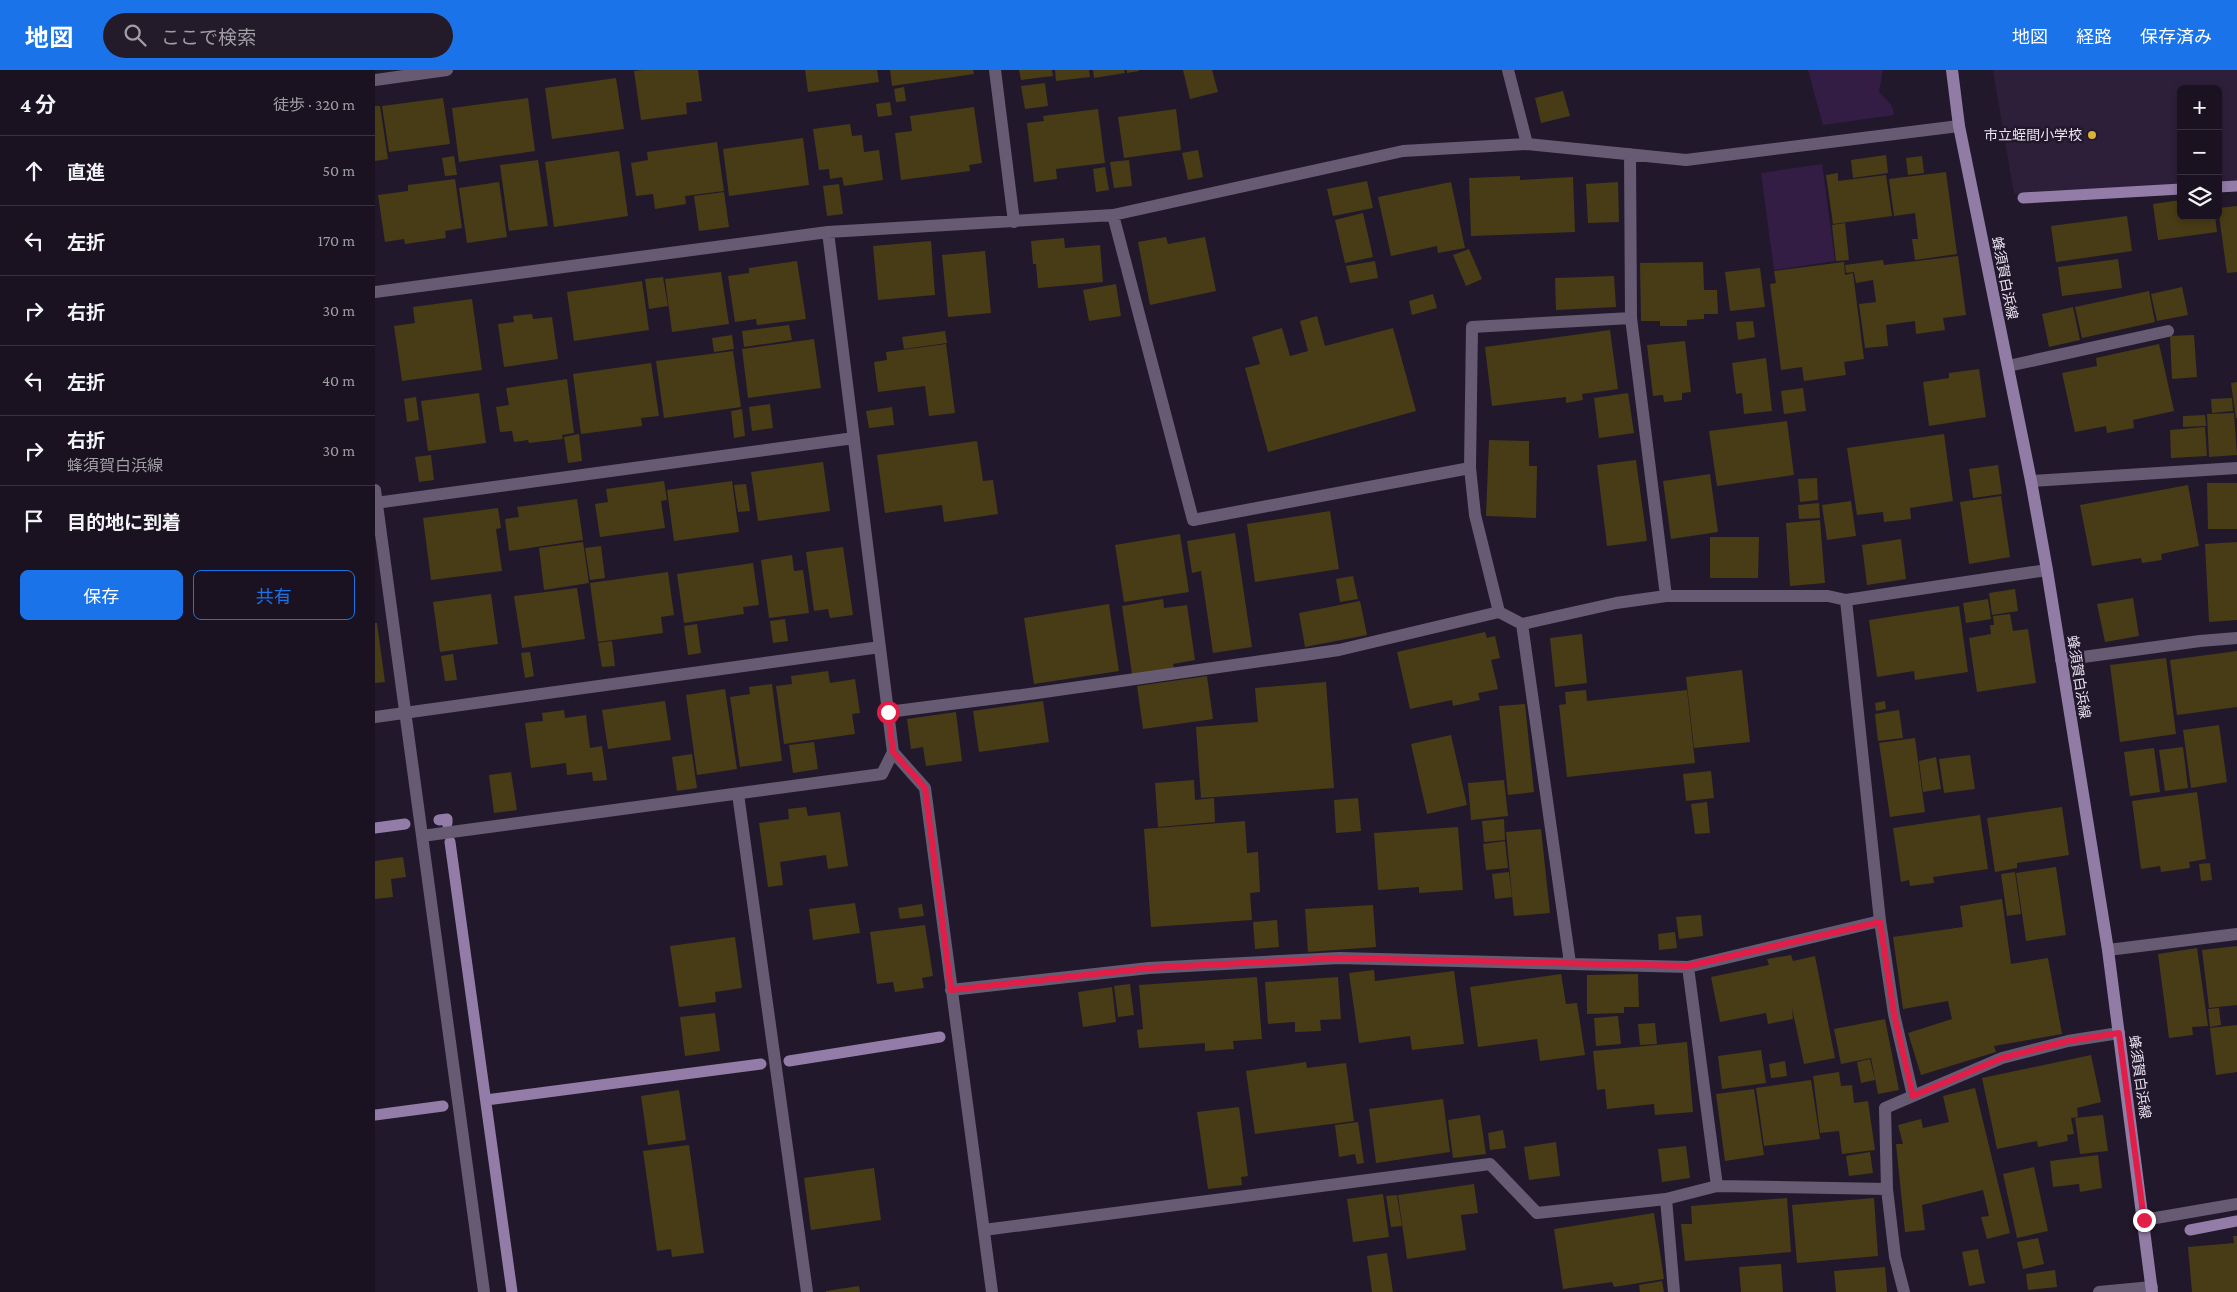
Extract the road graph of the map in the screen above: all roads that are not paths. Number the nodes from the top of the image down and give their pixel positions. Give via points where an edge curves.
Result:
1 (447, 70) edge
2 (995, 70) edge
3 (1508, 70) edge
4 (1952, 70) edge
5 (375, 80) edge
6 (1959, 126) junction
7 (1527, 144) junction
8 (1630, 154) junction
9 (1113, 215) junction
10 (1014, 222) junction
11 (828, 232) junction
12 (375, 292) edge
13 (1631, 318) junction
14 (2167, 331) dead end
15 (2008, 366) junction
16 (854, 438) junction
17 (1470, 468) junction
18 (2237, 468) edge
19 (2031, 481) junction
20 (376, 499) edge
21 (2047, 570) junction
22 (1666, 596) junction
23 (1846, 600) junction
24 (1499, 612) junction
25 (1522, 624) junction
26 (2237, 638) edge
27 (880, 647) junction
28 (2061, 660) junction
29 (888, 712) junction
30 (405, 713) junction
31 (375, 717) edge
32 (893, 752) junction
33 (738, 794) junction
34 (422, 836) junction
35 (1880, 922) junction
36 (2237, 934) edge
37 (2108, 950) junction
38 (1569, 963) junction
39 (1688, 966) junction
40 (951, 990) junction
41 (2119, 1033) junction
42 (1913, 1096) junction
43 (1717, 1186) junction
44 (1887, 1189) junction
45 (1665, 1199) junction
46 (2237, 1204) edge
47 (2144, 1220) junction
48 (984, 1230) junction
49 (2152, 1289) edge
50 (484, 1292) edge
51 (807, 1292) edge
52 (992, 1292) edge
53 (1674, 1292) edge
54 (1904, 1292) edge
55 (2099, 1292) edge

1 - 5 street
2 - 10 street
3 - 7 street
4 - 6 main road, 蜂須賀白浜線
6 - 8 street via 1686,160
6 - 15 main road, 蜂須賀白浜線
7 - 8 street
7 - 9 street via 1403,151
8 - 13 street
9 - 10 street
9 - 17 street via 1193,520
10 - 11 street
11 - 12 street
11 - 16 street
13 - 17 street via 1472,327
13 - 22 street
14 - 15 street
15 - 19 main road, 蜂須賀白浜線
16 - 20 street
16 - 27 street
17 - 24 street via 1475,515
18 - 19 street
19 - 21 main road, 蜂須賀白浜線
20 - 30 street
21 - 23 street
21 - 28 main road, 蜂須賀白浜線
22 - 23 street via 1828,596
22 - 25 street via 1616,603
23 - 35 street
24 - 25 street
24 - 29 street via 1339,650
25 - 38 street
26 - 28 street
27 - 29 street
27 - 30 street
28 - 37 main road, 蜂須賀白浜線
29 - 32 street
30 - 31 street
30 - 34 street
32 - 33 street via 883,774
32 - 40 street via 925,788
33 - 34 street
33 - 51 street
34 - 50 street
35 - 39 street
35 - 42 street via 1894,1014
36 - 37 street
37 - 41 main road, 蜂須賀白浜線
38 - 39 street
38 - 40 street via 1339,958 1149,968
39 - 43 street
40 - 48 street
41 - 42 street via 2068,1041 2002,1058
41 - 47 main road, 蜂須賀白浜線
42 - 44 street via 1885,1108
43 - 44 street
43 - 45 street
44 - 54 street via 1895,1256
45 - 48 street via 1537,1214 1490,1164
45 - 53 street
46 - 47 street
47 - 49 main road, 蜂須賀白浜線
48 - 52 street
49 - 55 street

